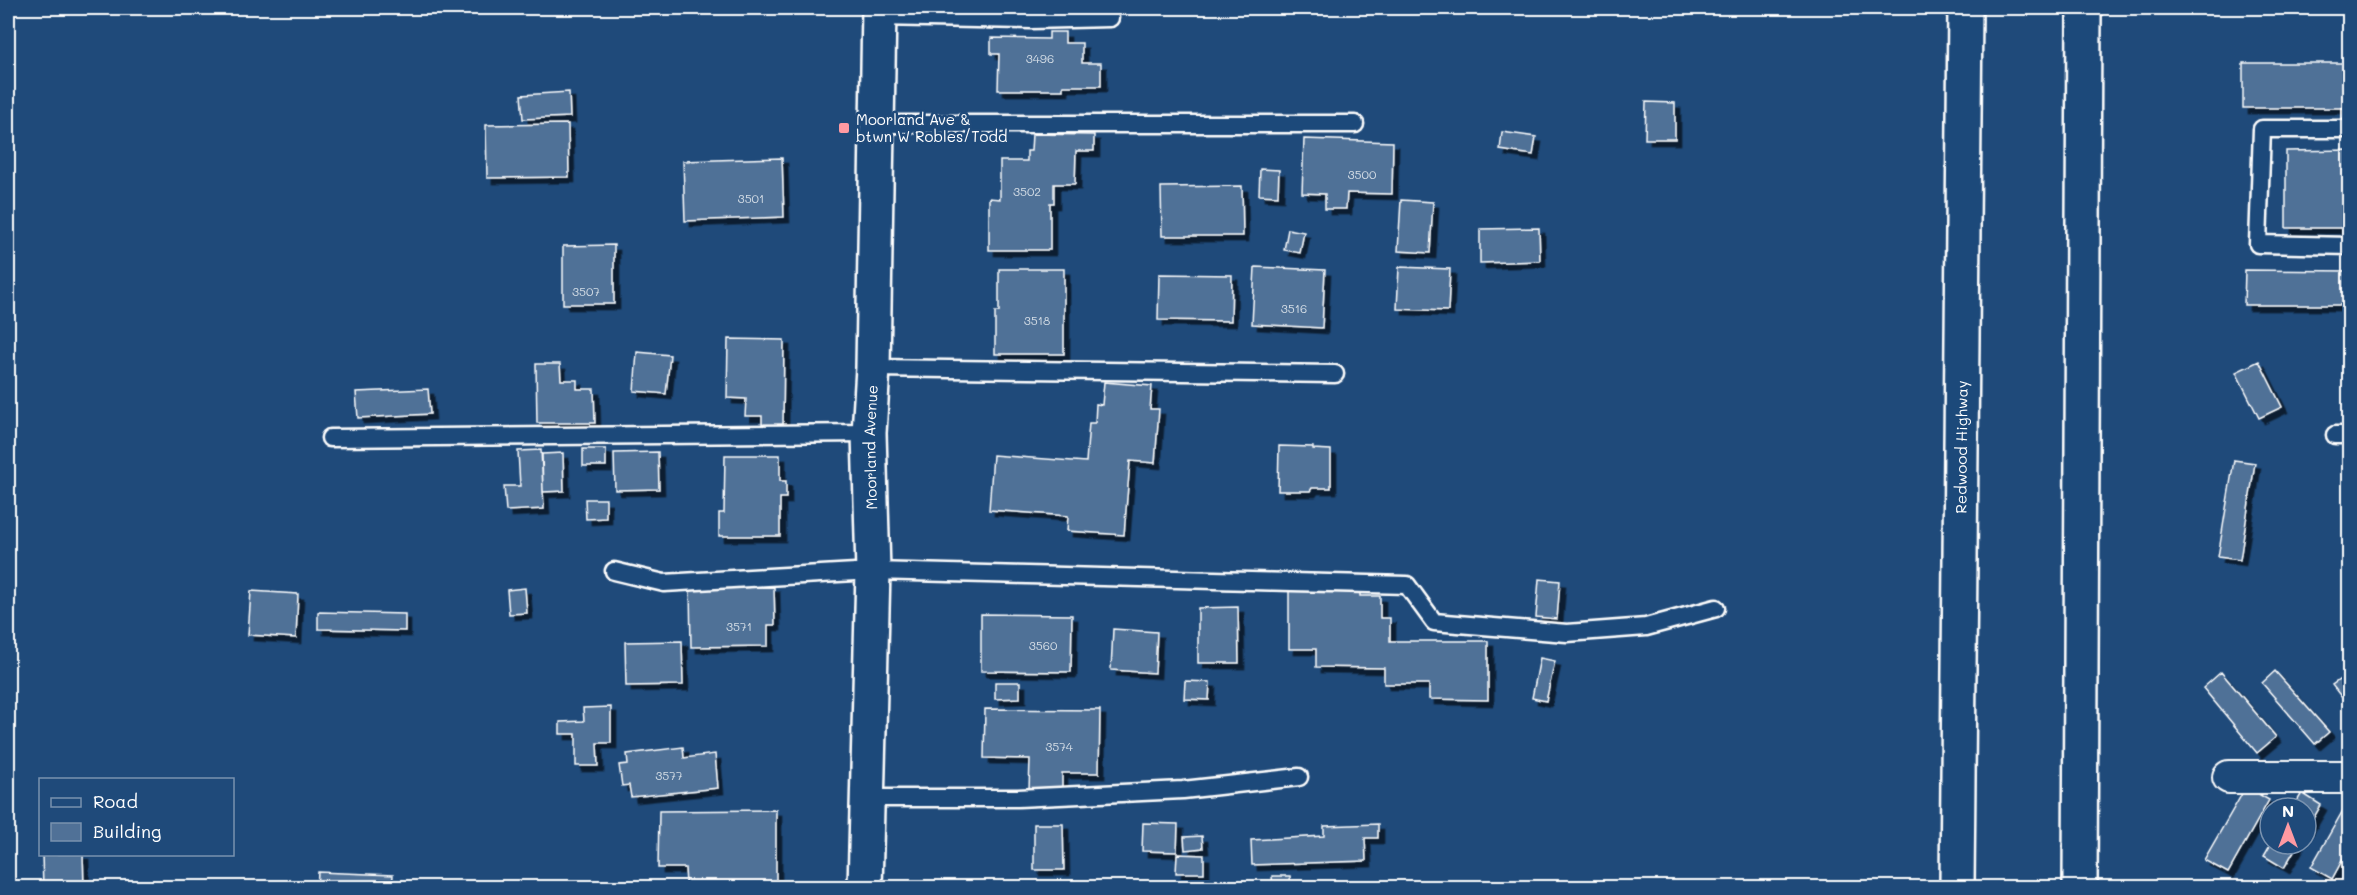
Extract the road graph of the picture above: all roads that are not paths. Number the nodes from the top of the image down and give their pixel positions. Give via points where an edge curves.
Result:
1 (1965, 8) edge
2 (2084, 8) edge
3 (878, 12) edge
4 (1110, 18) dead end
5 (876, 124) junction
6 (1355, 124) dead end
7 (2349, 129) edge
8 (2349, 246) edge
9 (873, 368) junction
10 (1335, 374) dead end
11 (869, 433) junction
12 (330, 438) dead end
13 (614, 571) dead end
14 (873, 571) junction
15 (1716, 608) dead end
16 (1299, 777) dead end
17 (2229, 777) dead end
18 (2349, 777) edge
19 (867, 798) junction
20 (865, 888) edge
21 (1957, 888) edge
22 (2080, 888) edge

1 - 21 main road, Redwood Highway
2 - 22 main road
3 - 4 lane via 1031,20
3 - 5 main road, Moorland Avenue
5 - 6 lane
5 - 9 main road, Moorland Avenue
7 - 8 lane via 2262,129 2258,244
9 - 10 lane
9 - 11 main road, Moorland Avenue
11 - 12 lane
11 - 14 main road, Moorland Avenue
13 - 14 lane via 664,583
14 - 15 lane via 1407,585 1434,622 1567,633 1647,627
14 - 19 main road, Moorland Avenue
16 - 19 lane via 1183,790 1029,797
17 - 18 street
19 - 20 main road, Moorland Avenue

